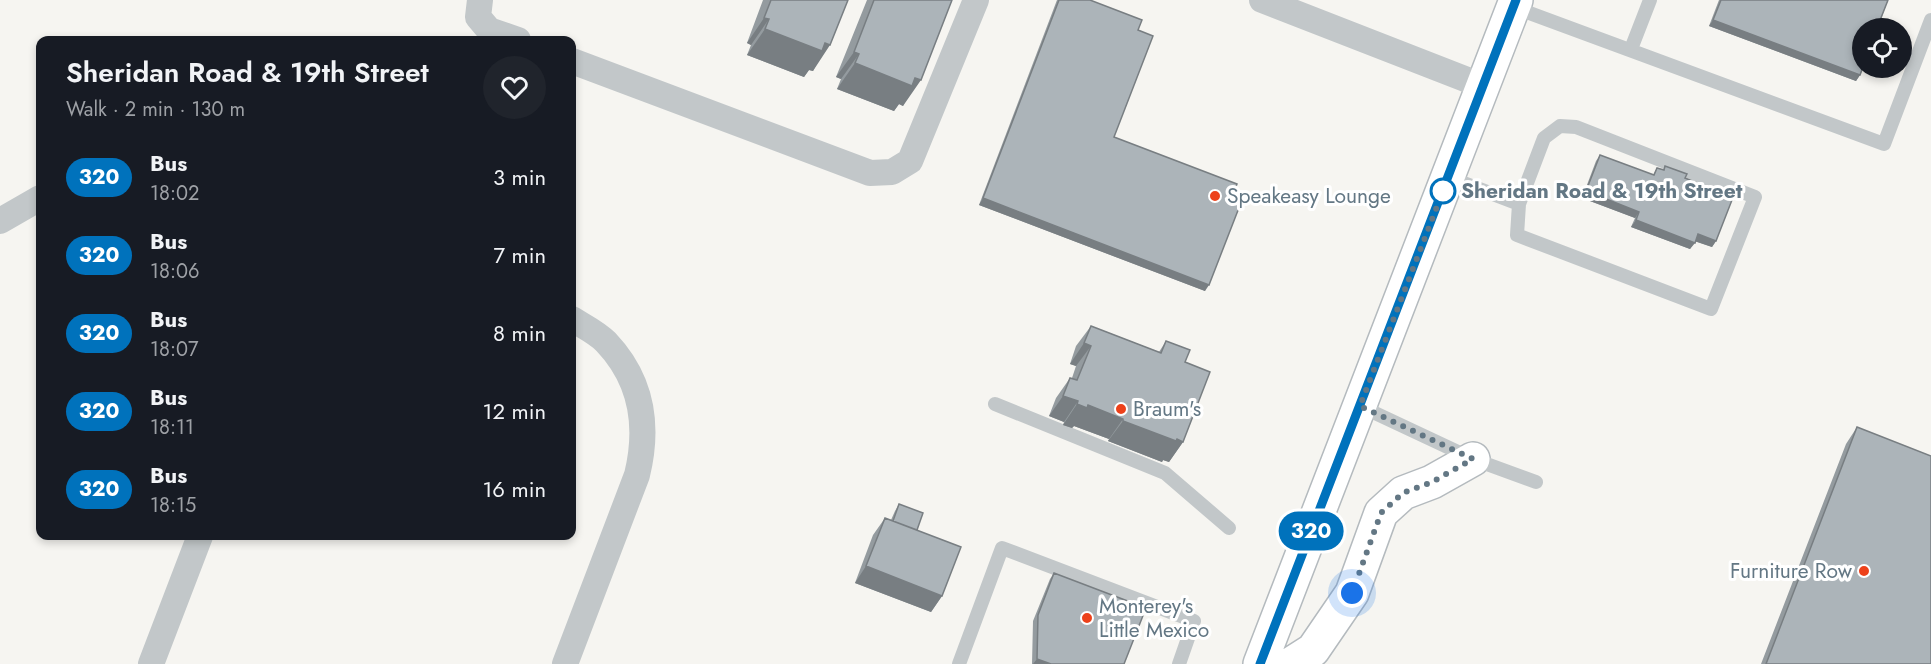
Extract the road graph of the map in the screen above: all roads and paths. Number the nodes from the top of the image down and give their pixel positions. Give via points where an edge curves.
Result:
1 (480, 0) edge
2 (976, 0) edge
3 (1262, 0) edge
4 (1650, 0) edge
5 (1514, 3) edge
6 (1931, 20) edge
7 (506, 36) edge
8 (1631, 49) junction
9 (576, 62) edge
10 (1483, 86) junction
11 (1448, 177) junction
12 (36, 200) edge
13 (1519, 204) junction
14 (0, 221) edge
15 (576, 322) edge
16 (995, 405) dead end
17 (1360, 406) junction
18 (1473, 459) junction
19 (1536, 482) dead end
20 (1229, 528) dead end
21 (198, 540) edge
22 (151, 664) edge
23 (565, 664) edge
24 (959, 664) edge
25 (1179, 664) edge
26 (1260, 664) edge
27 (1291, 664) edge

1 - 7 street via 478,17 489,30
2 - 9 street via 910,161 892,172 870,173
3 - 10 street
4 - 8 lane
5 - 8 lane
5 - 10 main road
6 - 8 lane via 1884,144
10 - 11 main road
11 - 13 lane
11 - 17 main road
12 - 14 street
13 - 13 lane via 1544,138 1560,126 1575,127 1755,197 1711,309 1517,235
15 - 23 street via 605,342 626,367 640,400 642,453
16 - 20 lane via 1165,473
17 - 18 lane
17 - 26 main road
18 - 19 lane
18 - 27 main road via 1403,493 1381,513 1352,593 1313,650
21 - 22 street
24 - 25 lane via 1002,548 1194,621

